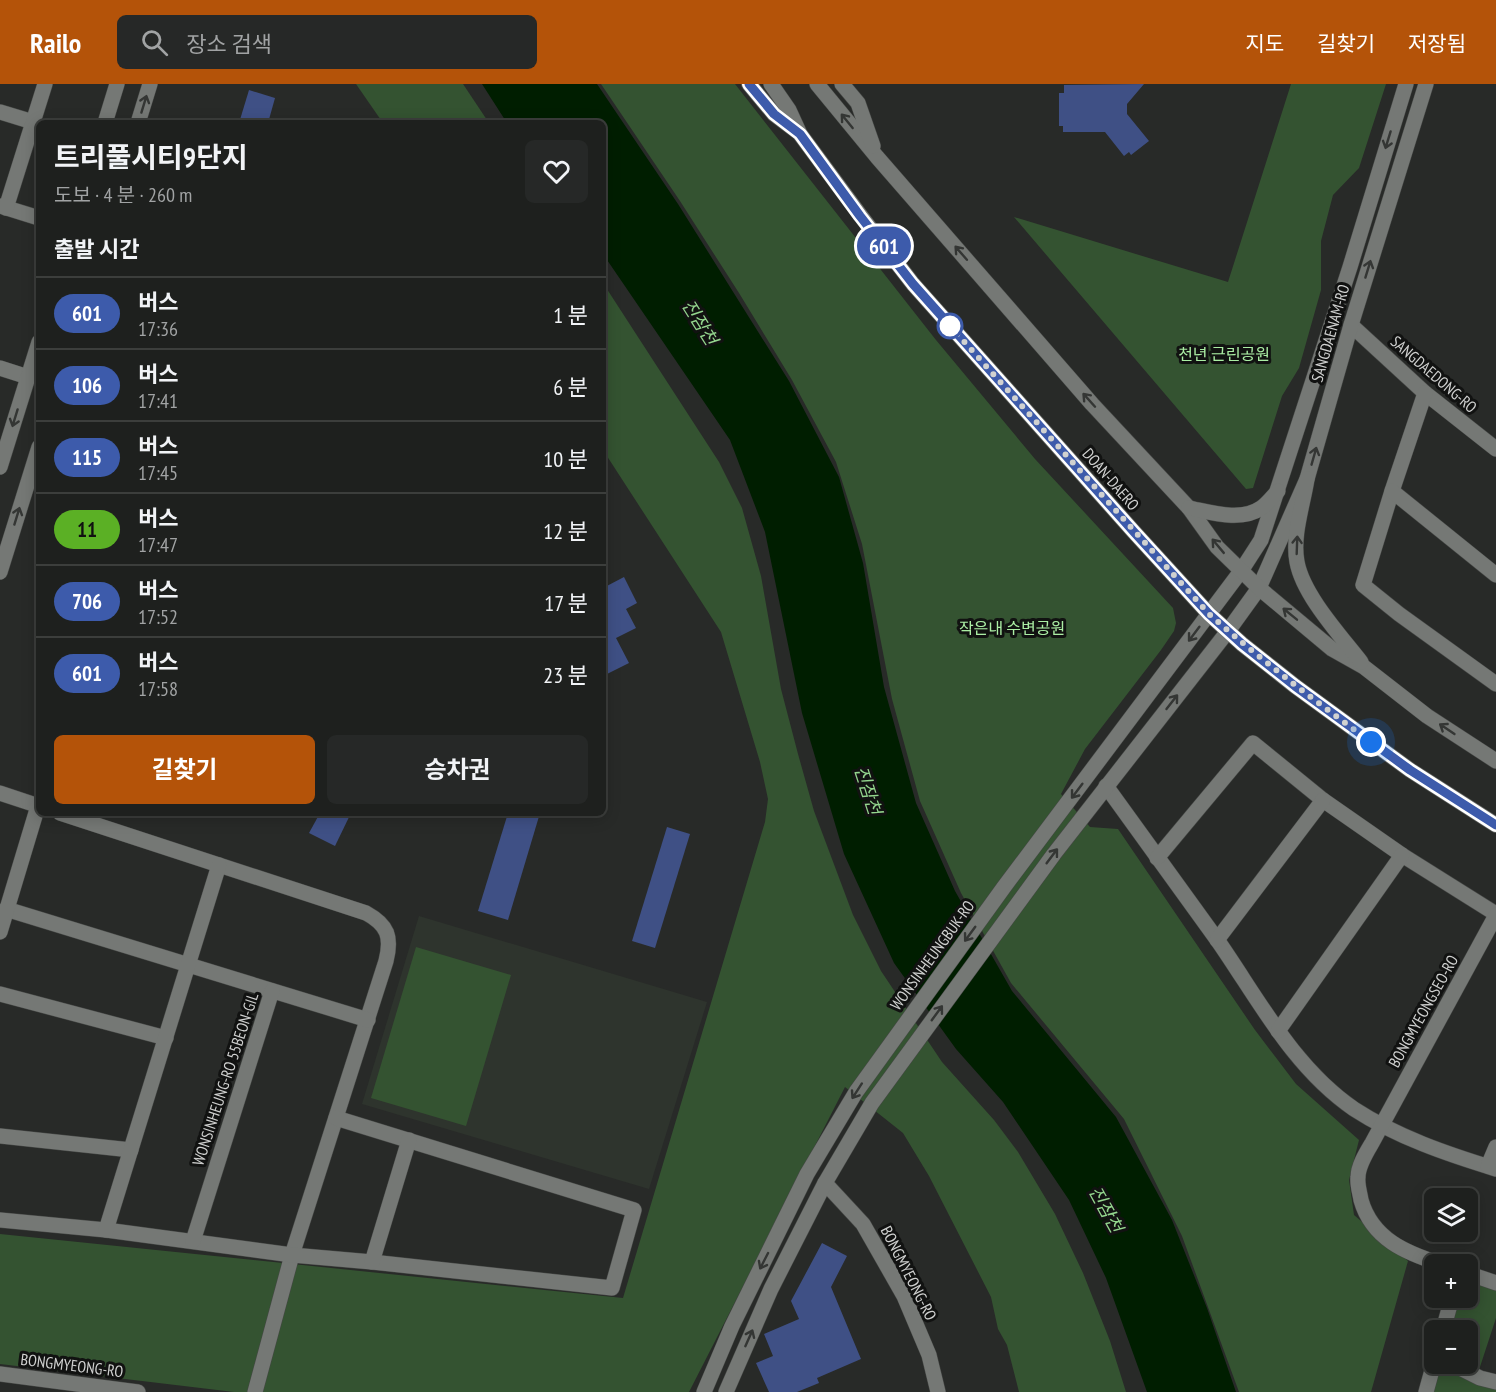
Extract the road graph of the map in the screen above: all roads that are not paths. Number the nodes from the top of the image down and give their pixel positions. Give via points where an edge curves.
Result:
1 (45, 84) edge
2 (117, 84) edge
3 (150, 84) edge
4 (749, 84) edge
5 (771, 84) edge
6 (818, 84) edge
7 (842, 84) edge
8 (1406, 84) edge
9 (1426, 84) edge
10 (0, 112) edge
11 (106, 120) edge
12 (139, 120) edge
13 (33, 122) junction
14 (800, 134) junction
15 (877, 157) junction
16 (3, 207) edge
17 (36, 217) edge
18 (1351, 325) junction
19 (36, 352) edge
20 (0, 368) edge
21 (28, 377) junction
22 (1425, 393) junction
23 (1496, 449) edge
24 (36, 457) edge
25 (0, 467) edge
26 (1307, 479) junction
27 (1278, 491) junction
28 (1392, 491) junction
29 (1189, 508) junction
30 (1241, 571) junction
31 (0, 572) edge
32 (1496, 575) edge
33 (1259, 588) junction
34 (1209, 614) junction
35 (1228, 631) junction
36 (1364, 667) junction
37 (1496, 684) edge
38 (1496, 761) edge
39 (1106, 786) junction
40 (0, 794) edge
41 (1323, 800) junction
42 (36, 805) edge
43 (36, 812) edge
44 (69, 816) edge
45 (1496, 825) edge
46 (1402, 855) junction
47 (1157, 858) junction
48 (219, 865) junction
49 (6, 909) junction
50 (1496, 915) edge
51 (0, 932) edge
52 (1217, 940) junction
53 (188, 965) junction
54 (272, 990) junction
55 (0, 994) edge
56 (368, 1020) junction
57 (1278, 1031) junction
58 (166, 1038) junction
59 (336, 1118) junction
60 (1382, 1125) junction
61 (0, 1136) edge
62 (409, 1140) junction
63 (1496, 1147) edge
64 (132, 1150) junction
65 (1492, 1167) edge
66 (825, 1183) junction
67 (0, 1220) edge
68 (106, 1230) junction
69 (193, 1241) junction
70 (292, 1255) junction
71 (1424, 1259) edge
72 (372, 1262) junction
73 (1478, 1277) edge
74 (1496, 1283) edge
75 (0, 1374) edge
76 (1431, 1374) edge
77 (1472, 1374) edge
78 (1496, 1383) edge
79 (138, 1392) edge
80 (255, 1392) edge
81 (704, 1392) edge
82 (726, 1392) edge
83 (938, 1392) edge
84 (1426, 1392) edge

1 - 13 street
2 - 11 street
12 -> 3 street
4 - 14 street via 774,114
5 - 14 street, DOAN-DAERO
15 -> 6 street
7 - 15 street via 858,103
8 -> 27 street, SANGDAENAM-RO
18 -> 9 street, SANGDAENAM-RO
10 - 13 street
13 - 16 street
14 - 34 street, DOAN-DAERO via 913,284
29 -> 15 street via 1092,404
16 - 17 street
18 - 22 street, SANGDAEDONG-RO
26 -> 18 street, SANGDAENAM-RO
19 - 21 street
20 - 21 street
21 -> 25 street
22 - 23 street, SANGDAEDONG-RO
22 - 28 street
31 -> 24 street
26 - 33 street, SANGDAENAM-RO
36 -> 26 street via 1313,600 1297,561
27 - 29 street via 1260,509 1244,514
27 - 30 street, SANGDAENAM-RO via 1261,540
28 - 32 street
28 - 37 street via 1363,585
30 -> 29 street via 1217,547
30 - 33 street
30 - 34 street, WONSINHEUNGBUK-RO
33 - 35 street
36 -> 33 street via 1332,649
34 - 35 street, DOAN-DAERO
34 -> 81 street, WONSINHEUNGBUK-RO via 1004,886 856,1092 807,1174
39 -> 35 street
35 - 45 street, DOAN-DAERO via 1295,686 1410,770
38 -> 36 street via 1427,716
39 - 47 street
66 -> 39 street via 872,1103
40 - 42 street
41 - 46 street
41 - 47 street via 1253,743
41 - 52 street
43 - 49 street
44 - 48 street
46 - 50 street
46 - 57 street
47 - 52 street
48 - 53 street
48 - 56 street via 377,919 390,944
49 - 51 street
49 - 53 street
50 - 60 street, BONGMYEONGSEO-RO
52 - 57 street
53 - 54 street
53 - 58 street
54 - 56 street, WONSINHEUNG-RO 55BEON-GIL
54 - 69 street, WONSINHEUNG-RO 55BEON-GIL
55 - 58 street
56 - 59 street
57 - 60 street via 1322,1082
58 - 64 street
59 - 62 street
59 - 70 street
60 - 65 street via 1430,1147
60 - 71 street, BONGMYEONGSEO-RO via 1358,1176 1363,1206 1375,1230 1385,1239
61 - 64 street
62 - 72 street
62 - 72 street via 634,1210 612,1288
63 - 65 street
64 - 68 street
82 -> 66 street via 771,1289
66 - 83 street, BONGMYEONG-RO via 863,1224 904,1296
67 - 68 street
68 - 69 street
69 - 70 street
70 - 72 street
70 - 80 street
73 - 74 street
75 - 79 street, BONGMYEONG-RO
76 - 84 street
77 - 78 street

